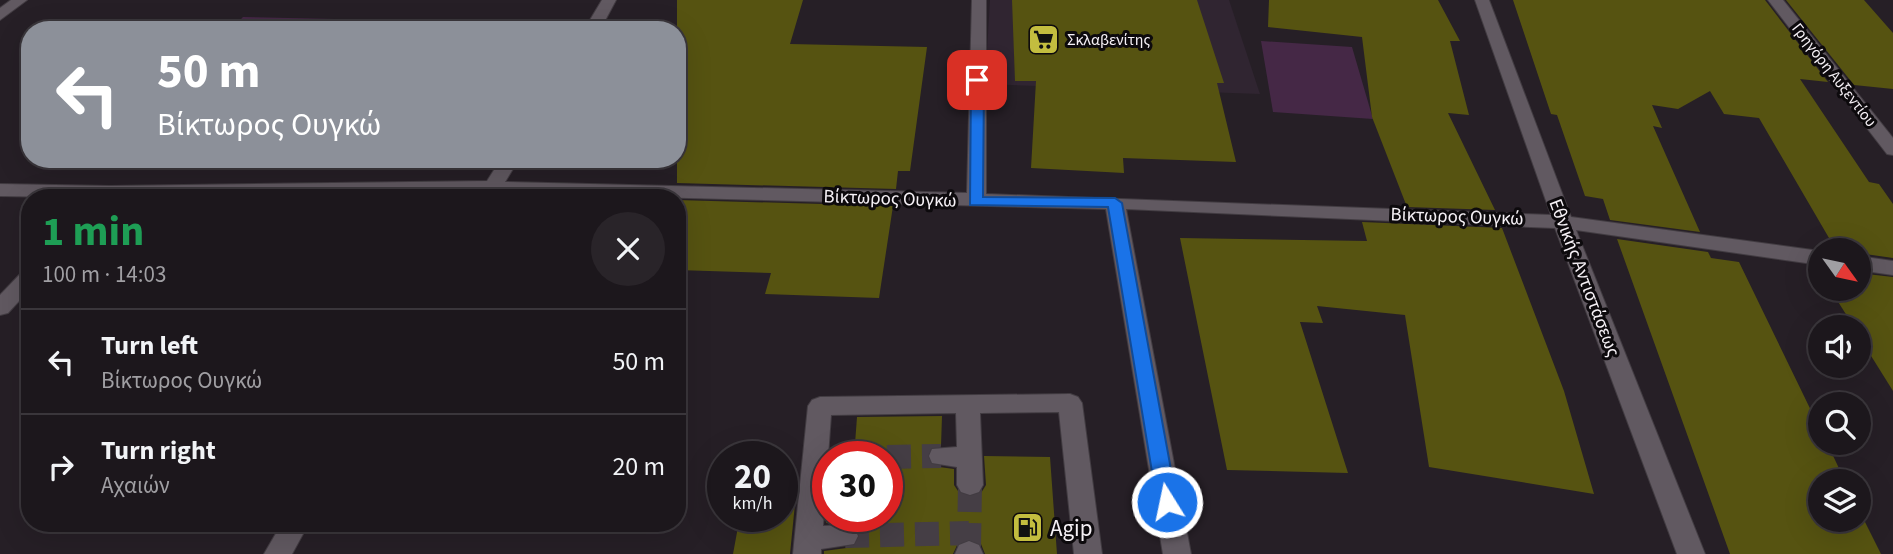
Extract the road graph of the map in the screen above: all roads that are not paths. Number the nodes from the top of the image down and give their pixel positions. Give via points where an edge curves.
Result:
1 (20, 0) edge
2 (609, 0) edge
3 (979, 0) edge
4 (1482, 0) edge
5 (1775, 0) edge
6 (0, 15) edge
7 (597, 21) edge
8 (1893, 150) edge
9 (504, 168) edge
10 (491, 189) edge
11 (0, 190) edge
12 (21, 191) edge
13 (686, 196) edge
14 (976, 201) junction
15 (1115, 203) junction
16 (1563, 222) junction
17 (1808, 256) edge
18 (1871, 265) edge
19 (1893, 268) edge
20 (21, 285) edge
21 (0, 307) edge
22 (968, 404) junction
23 (821, 441) edge
24 (941, 457) tunnel mouth
25 (969, 458) junction
26 (970, 485) tunnel mouth
27 (812, 517) edge
28 (291, 532) edge
29 (845, 536) tunnel mouth
30 (807, 546) edge
31 (278, 554) edge
32 (1088, 554) edge
33 (1177, 554) edge
34 (1691, 554) edge

1 - 6 street
2 - 7 street
3 - 14 street
4 - 16 street, Εθνικής Αντιστάσεως
5 - 8 street, Γρηγόρη Αυξεντίου
9 - 10 street
11 - 12 street, Βίκτωρος Ουγκώ
13 - 14 street, Βίκτωρος Ουγκώ
14 - 15 street, Βίκτωρος Ουγκώ
15 - 16 street, Βίκτωρος Ουγκώ
15 - 33 street
16 - 17 street, Βίκτωρος Ουγκώ
16 - 34 street, Εθνικής Αντιστάσεως
18 - 19 street
20 - 21 street
22 - 23 street via 820,406
22 - 25 street
22 - 32 street via 1070,403
24 - 25 street
25 - 26 street
27 - 30 street
28 - 31 street
29 - 30 street

